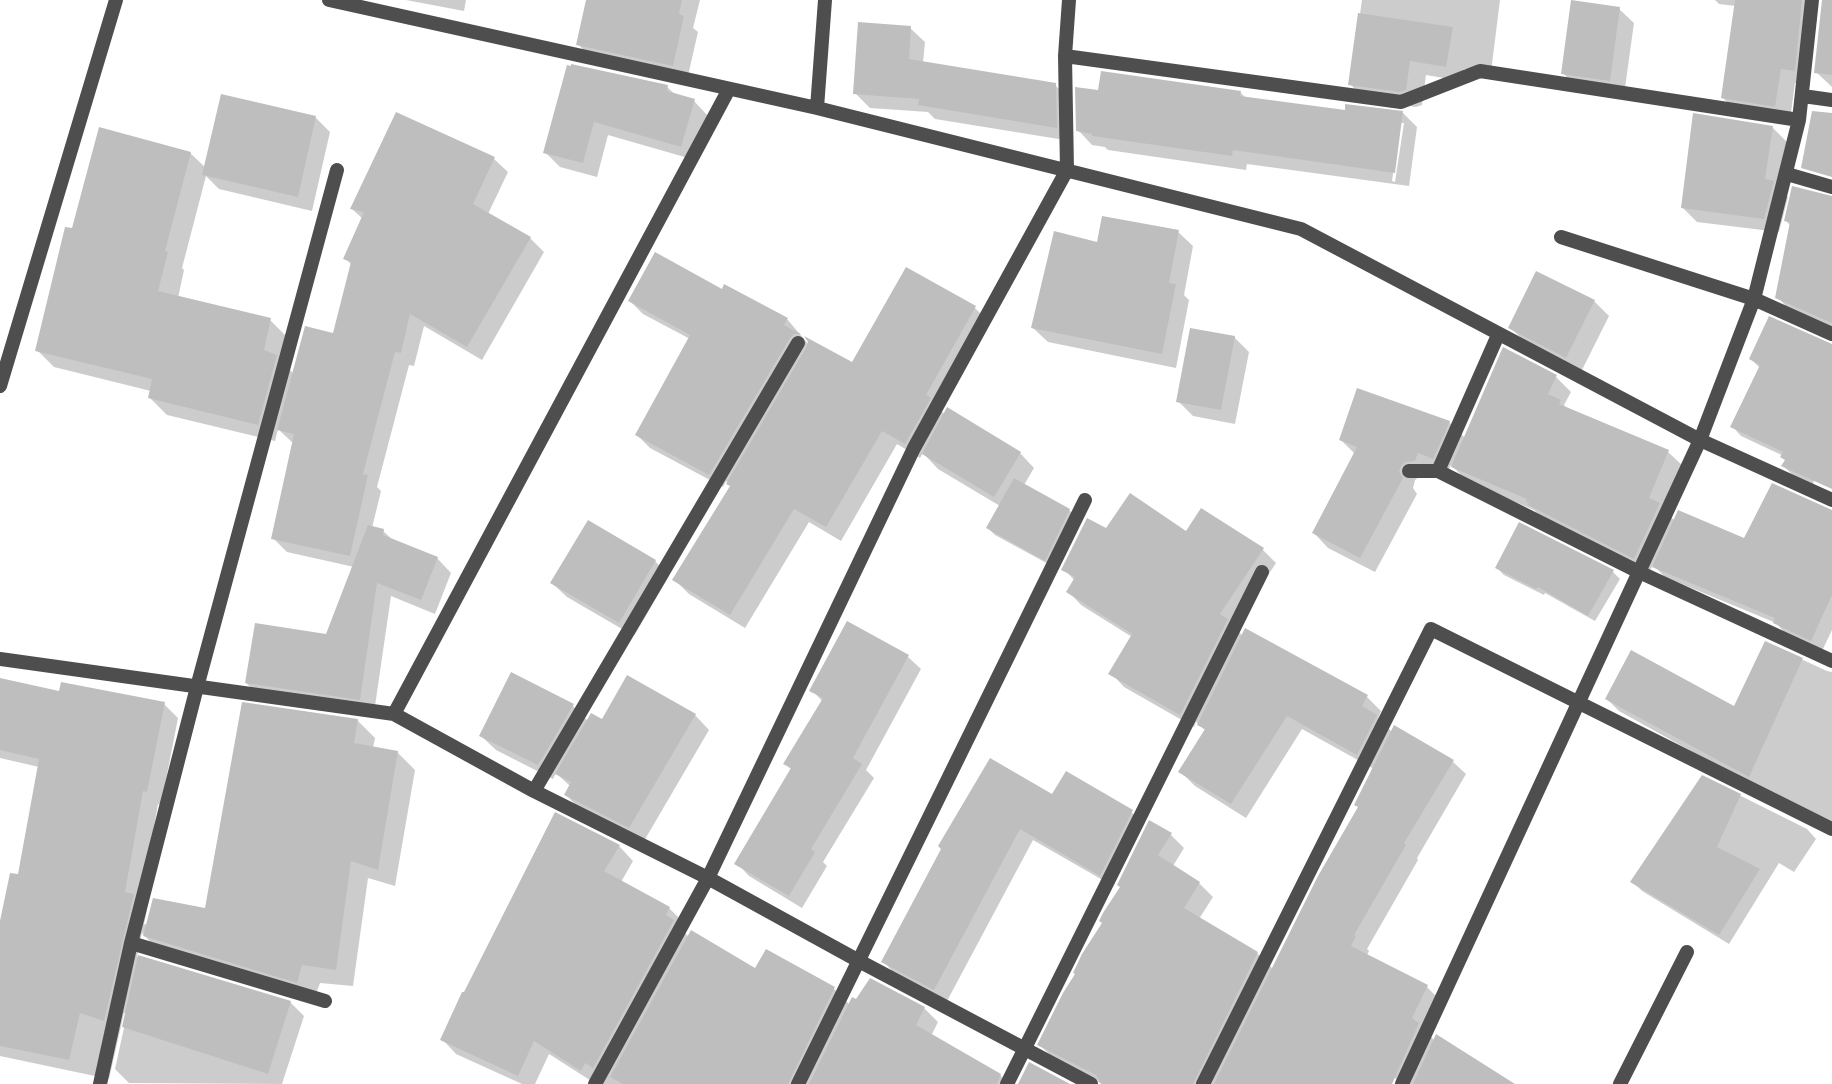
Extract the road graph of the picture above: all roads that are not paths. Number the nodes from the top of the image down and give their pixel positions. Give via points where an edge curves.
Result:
1 (116, 0) edge
2 (329, 0) edge
3 (825, 0) edge
4 (1069, 0) edge
5 (1812, 0) edge
6 (1066, 56) junction
7 (729, 89) junction
8 (1803, 96) junction
9 (1832, 100) edge
10 (817, 108) junction
11 (1799, 120) junction
12 (337, 170) dead end
13 (1067, 170) junction
14 (1787, 174) junction
15 (1832, 187) edge
16 (1561, 237) dead end
17 (1754, 299) junction
18 (1832, 334) edge
19 (1498, 335) junction
20 (798, 342) dead end
21 (0, 386) edge
22 (1700, 440) junction
23 (1409, 471) dead end
24 (1438, 471) junction
25 (1085, 500) dead end
26 (1832, 500) edge
27 (1262, 572) dead end
28 (1639, 572) junction
29 (0, 659) edge
30 (1832, 662) edge
31 (197, 687) junction
32 (1579, 703) junction
33 (394, 715) junction
34 (534, 791) junction
35 (1832, 829) edge
36 (708, 878) junction
37 (131, 943) junction
38 (1687, 952) dead end
39 (859, 961) junction
40 (325, 1001) dead end
41 (1024, 1049) junction
42 (100, 1084) edge
43 (594, 1084) edge
44 (798, 1084) edge
45 (1007, 1084) edge
46 (1091, 1084) edge
47 (1203, 1084) edge
48 (1402, 1084) edge
49 (1620, 1084) edge

1 - 21 street
2 - 7 street
3 - 10 street
4 - 6 street
5 - 8 street
6 - 11 street via 1401,102 1480,71
6 - 13 street
7 - 10 street
7 - 33 street
8 - 9 street
8 - 11 street
10 - 13 street
11 - 14 street
12 - 31 street
13 - 19 street via 1301,229
13 - 36 street via 914,448
14 - 15 street
14 - 17 street
16 - 17 street
17 - 18 street
17 - 22 street
19 - 22 street
19 - 24 street
20 - 34 street
22 - 26 street
22 - 28 street
23 - 24 street
24 - 28 street
25 - 39 street
27 - 41 street
28 - 30 street
28 - 32 street
29 - 31 street
31 - 33 street
31 - 37 street
32 - 35 street
32 - 47 street via 1431,629
32 - 48 street
33 - 34 street
34 - 36 street
36 - 39 street
36 - 43 street
37 - 40 street
37 - 42 street
38 - 49 street
39 - 41 street
39 - 44 street
41 - 45 street
41 - 46 street

